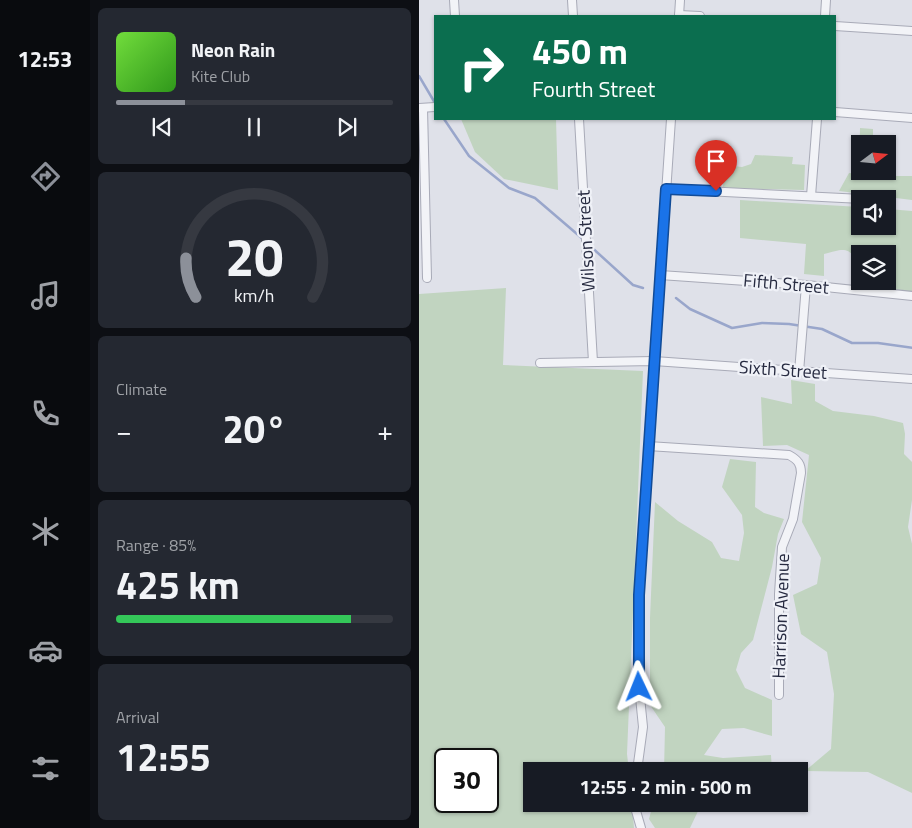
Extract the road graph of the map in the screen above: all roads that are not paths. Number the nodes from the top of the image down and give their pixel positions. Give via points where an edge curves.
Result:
1 (454, 0) edge
2 (572, 0) edge
3 (680, 0) edge
4 (826, 0) edge
5 (455, 15) edge
6 (573, 15) edge
7 (679, 15) edge
8 (825, 15) edge
9 (836, 26) edge
10 (912, 31) edge
11 (427, 108) edge
12 (836, 112) edge
13 (912, 118) edge
14 (579, 120) edge
15 (671, 120) edge
16 (817, 120) edge
17 (666, 189) junction
18 (811, 196) junction
19 (851, 198) edge
20 (660, 275) junction
21 (427, 278) dead end
22 (806, 285) junction
23 (912, 296) edge
24 (654, 361) junction
25 (593, 362) junction
26 (540, 364) dead end
27 (799, 372) junction
28 (912, 379) edge
29 (648, 446) junction
30 (779, 695) dead end
31 (638, 762) edge
32 (636, 812) edge
33 (641, 828) edge

1 - 5 street
2 - 6 street
3 - 7 street
4 - 8 street
9 - 10 street
11 - 21 street
12 - 13 street
14 - 25 street, Wilson Street
15 - 17 street
16 - 18 street
17 - 18 street
17 - 20 street
18 - 19 street
20 - 22 street, Fifth Street
20 - 24 street
22 - 23 street, Fifth Street
22 - 27 street
24 - 25 street, Sixth Street
24 - 27 street, Sixth Street
24 - 29 street
25 - 26 street, Sixth Street
27 - 28 street, Sixth Street
29 - 30 street, Harrison Avenue via 789,455 799,462 801,473 793,519 782,547
29 - 31 street via 639,595 638,664 643,727
32 - 33 street

